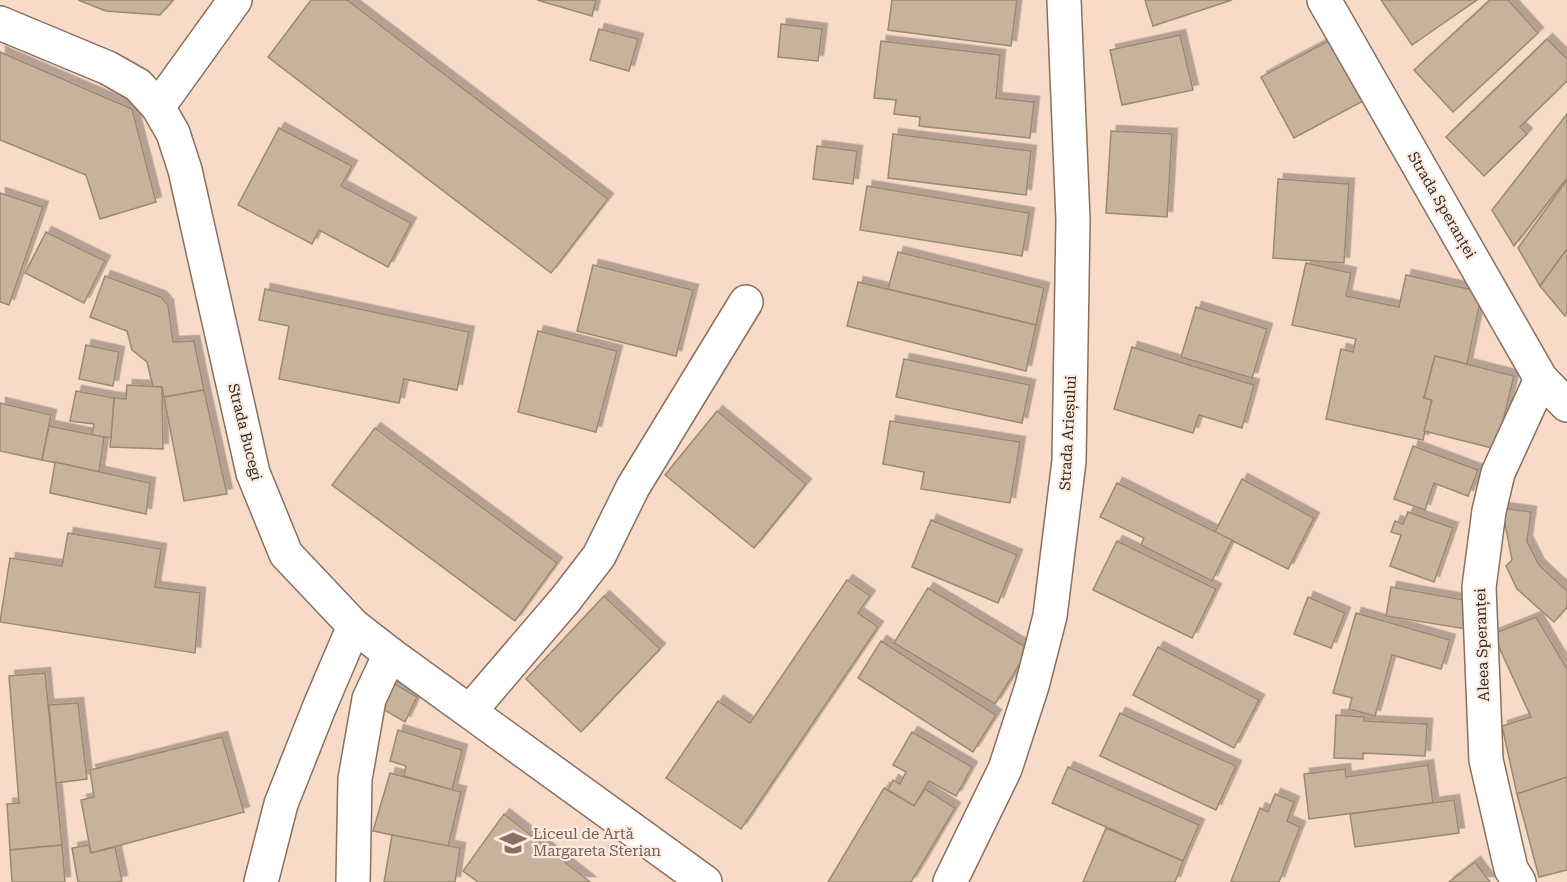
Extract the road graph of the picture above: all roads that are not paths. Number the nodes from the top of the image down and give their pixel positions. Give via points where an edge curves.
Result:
1 (235, 0) edge
2 (1064, 0) edge
3 (1324, 0) edge
4 (0, 23) edge
5 (158, 107) junction
6 (746, 302) dead end
7 (1541, 379) junction
8 (1567, 405) edge
9 (354, 626) junction
10 (390, 654) junction
11 (470, 711) junction
12 (261, 882) edge
13 (353, 882) edge
14 (705, 882) edge
15 (950, 882) edge
16 (1519, 882) edge

1 - 5 street
2 - 15 street, Strada Arieșului via 1073,220 1069,461 1050,616 1005,769
3 - 7 street, Strada Speranței
4 - 5 street, Strada Bucegi via 108,68 138,85
5 - 9 street, Strada Bucegi via 173,133 185,170 253,473 286,554
6 - 11 street via 633,487 599,556
7 - 8 street, Strada Speranței
7 - 16 street, Aleea Speranței via 1498,473 1479,587 1486,760 1511,869
9 - 10 street, Strada Bucegi
9 - 12 street via 281,804
10 - 11 street, Strada Bucegi
10 - 13 street via 369,699 357,768
11 - 14 street, Strada Bucegi

